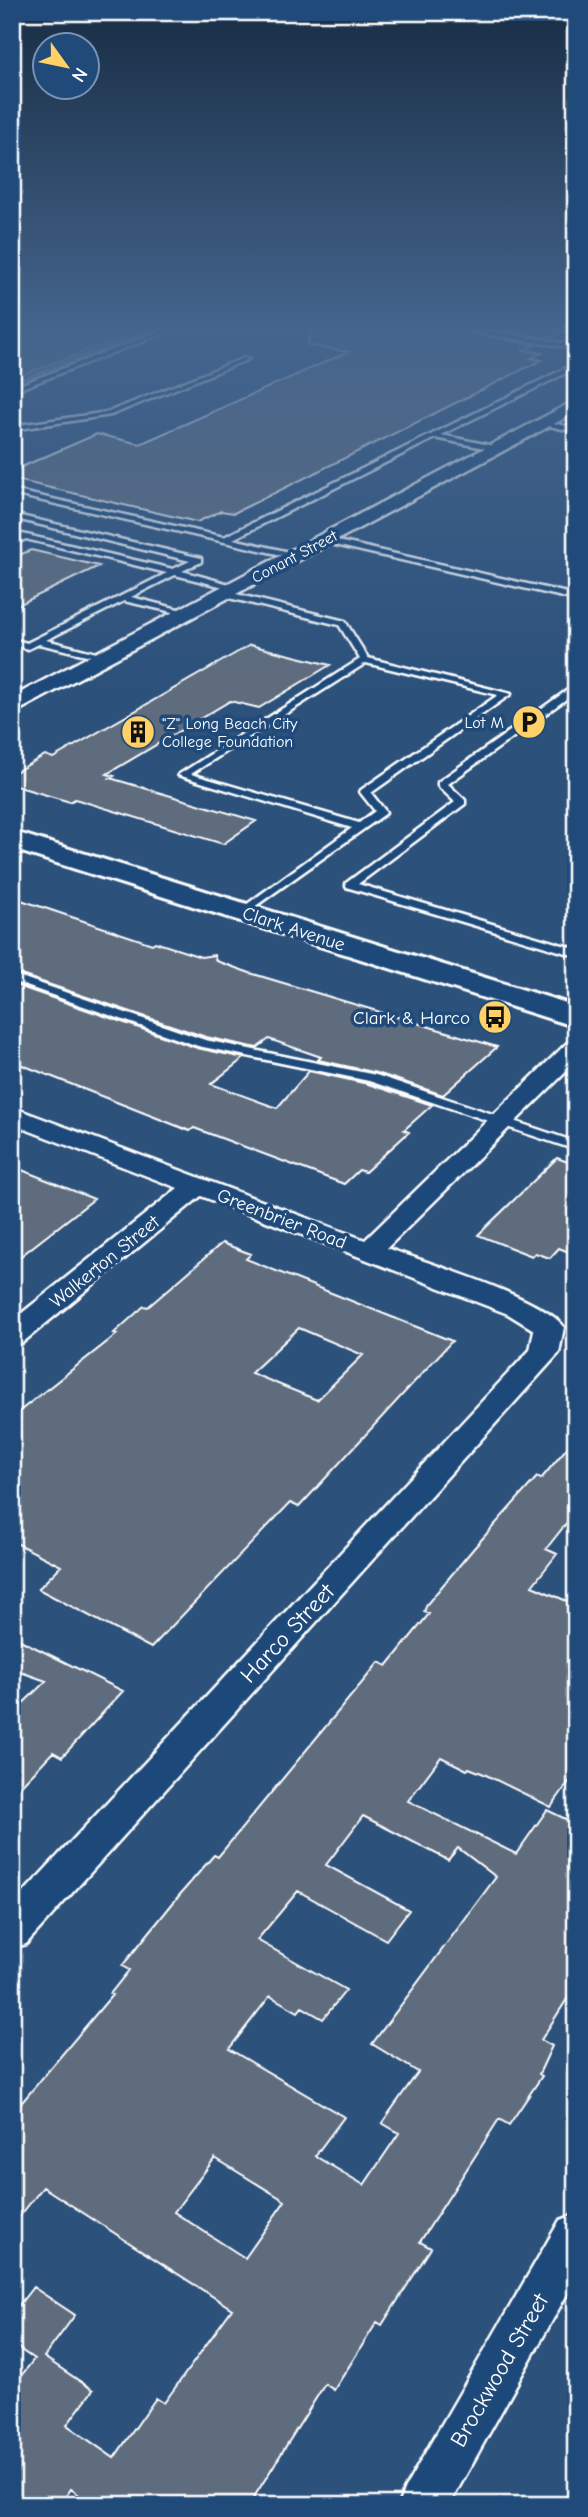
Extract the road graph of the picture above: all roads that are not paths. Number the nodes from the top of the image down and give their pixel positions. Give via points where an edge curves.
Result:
1 (411, 447) edge
2 (489, 447) edge
3 (499, 447) edge
4 (496, 449) junction
5 (12, 492) edge
6 (12, 516) edge
7 (70, 530) junction
8 (225, 540) junction
9 (324, 540) junction
10 (46, 541) junction
11 (13, 542) edge
12 (295, 556) junction
13 (173, 572) junction
14 (230, 591) junction
15 (123, 598) junction
16 (576, 598) edge
17 (187, 614) junction
18 (39, 640) junction
19 (12, 642) edge
20 (105, 658) junction
21 (365, 660) junction
22 (576, 687) edge
23 (12, 707) edge
24 (360, 827) junction
25 (12, 840) edge
26 (243, 912) junction
27 (576, 953) edge
28 (12, 977) edge
29 (576, 1017) edge
30 (576, 1048) edge
31 (12, 1115) edge
32 (502, 1121) junction
33 (576, 1146) edge
34 (197, 1186) junction
35 (369, 1251) junction
36 (549, 1327) joint
37 (12, 1336) edge
38 (12, 1932) edge
39 (576, 2235) edge
40 (422, 2505) edge

1 - 8 lane
2 - 4 lane
3 - 4 street, Conant Street
4 - 9 street, Conant Street
5 - 8 lane
6 - 7 lane
7 - 10 lane
7 - 13 lane via 198,560
8 - 12 lane
9 - 12 street, Conant Street
9 - 16 lane
10 - 11 lane via 25,537
10 - 13 lane
12 - 14 street, Conant Street
13 - 14 lane
13 - 15 lane
14 - 17 street, Conant Street
14 - 21 lane via 342,622
15 - 17 lane
15 - 18 lane
17 - 20 street, Conant Street
18 - 19 lane via 28,646
18 - 20 lane
20 - 23 street, Conant Street
21 - 24 lane via 506,694 365,792 381,813
21 - 24 lane via 183,775
22 - 27 lane via 442,784 461,802 349,885
24 - 26 lane
25 - 26 main road, Clark Avenue
26 - 29 main road, Clark Avenue
28 - 32 lane via 192,1041 372,1078
30 - 32 street
31 - 34 street, Greenbrier Road
32 - 33 lane
32 - 35 street
34 - 35 street, Greenbrier Road
34 - 37 street, Walkerton Street
35 - 36 street, Greenbrier Road via 518,1308
36 - 38 street, Harco Street via 544,1353
39 - 40 street, Brockwood Street

